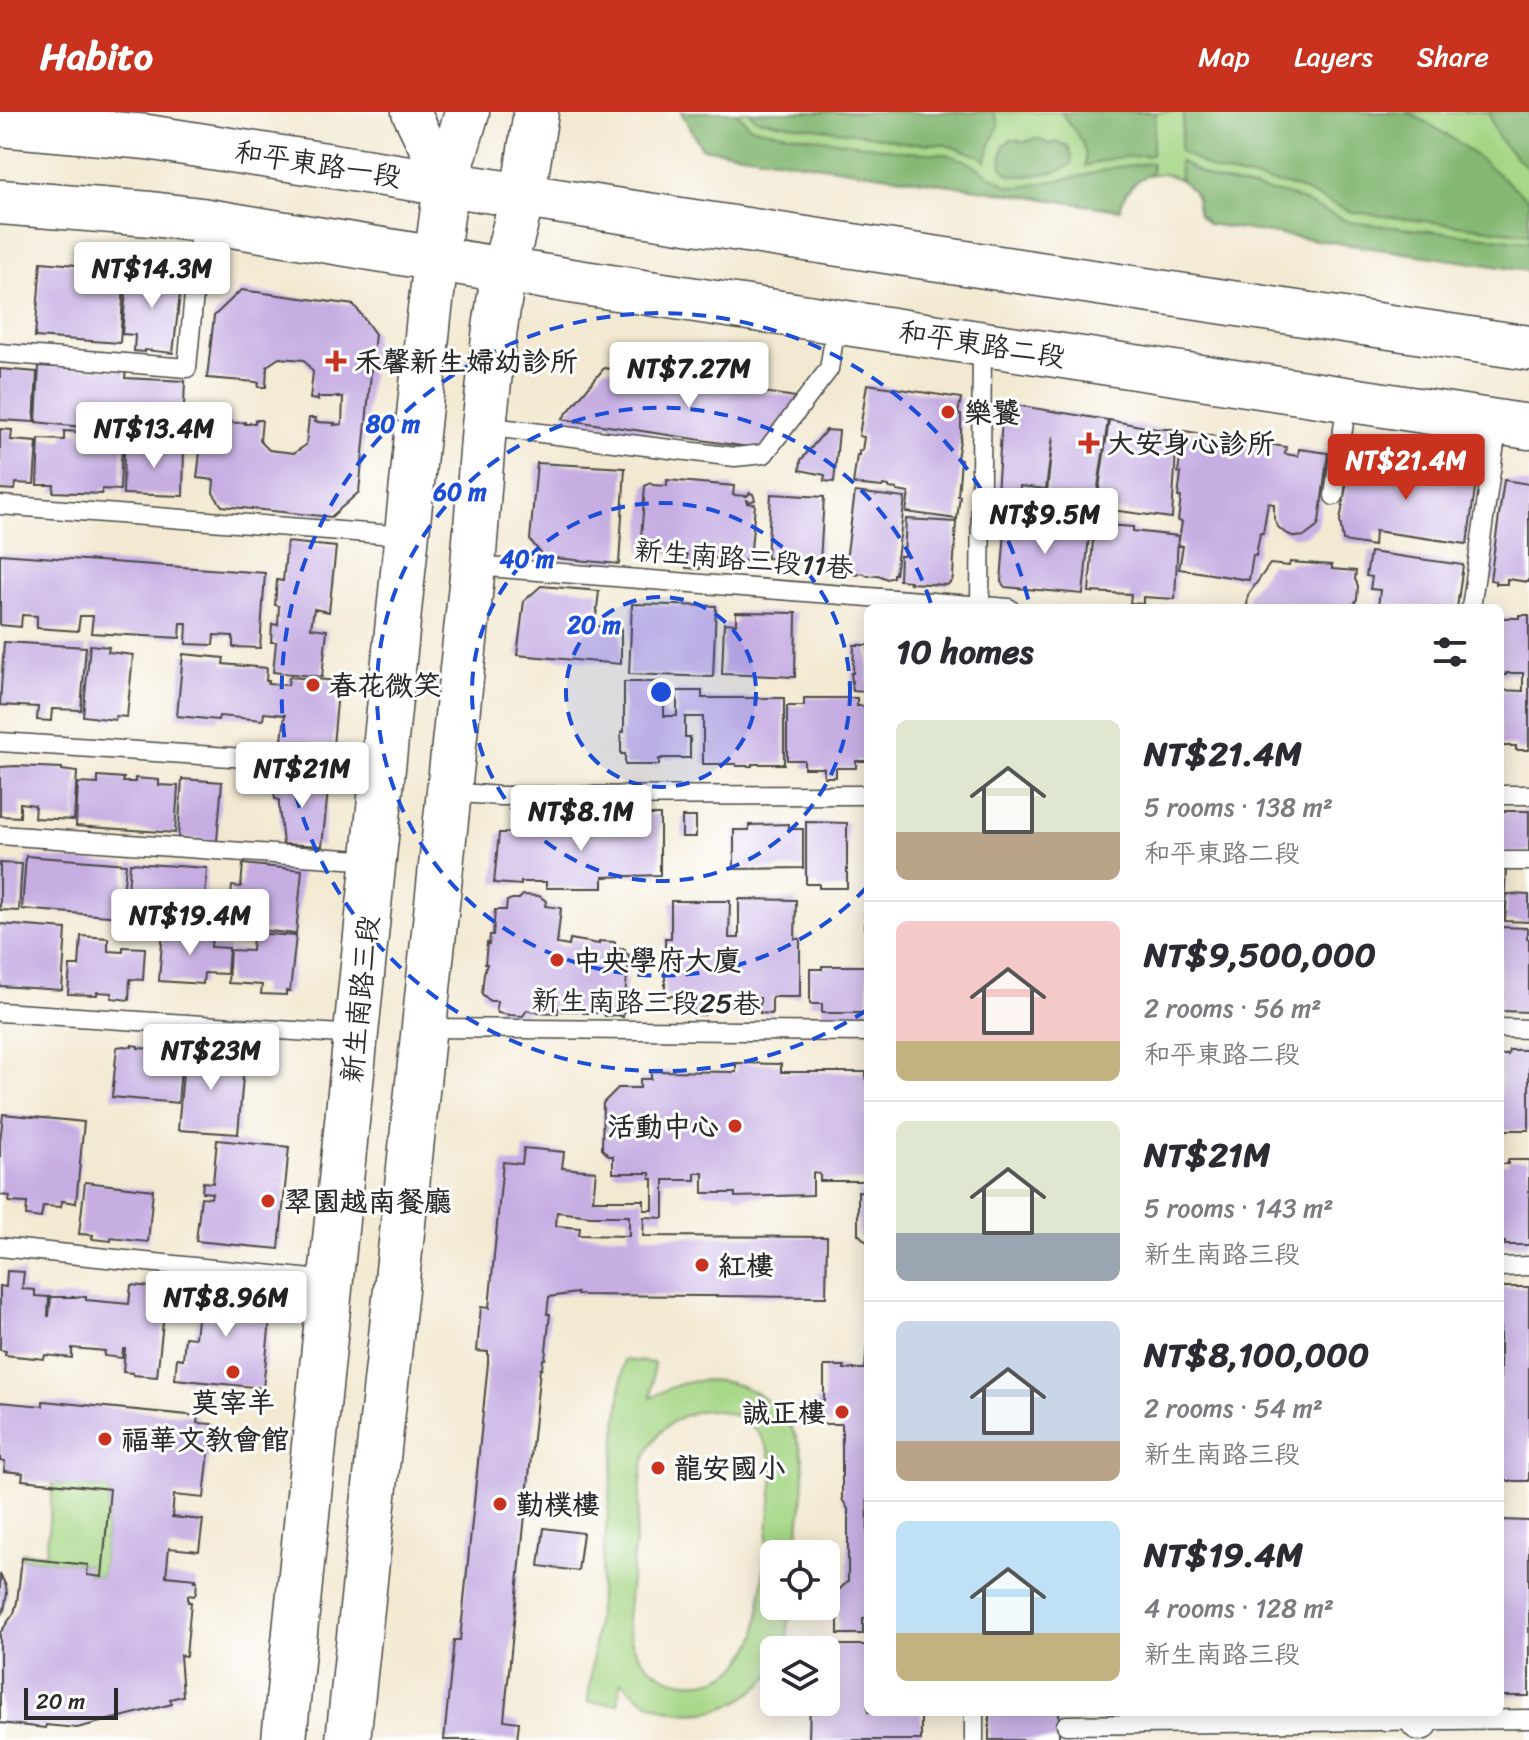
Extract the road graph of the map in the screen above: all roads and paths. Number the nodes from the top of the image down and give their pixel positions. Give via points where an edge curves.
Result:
1 (411, 112) edge
2 (467, 112) edge
3 (536, 112) edge
4 (0, 124) edge
5 (446, 184) junction
6 (523, 195) junction
7 (0, 202) edge
8 (201, 220) junction
9 (436, 259) junction
10 (504, 269) junction
11 (837, 321) junction
12 (982, 344) junction
13 (1529, 348) edge
14 (0, 353) edge
15 (1347, 399) junction
16 (1514, 425) edge
17 (484, 426) junction
18 (1334, 496) dead end
19 (0, 505) edge
20 (407, 536) junction
21 (473, 566) junction
22 (943, 604) edge
23 (980, 604) edge
24 (1472, 604) edge
25 (0, 742) edge
26 (384, 767) junction
27 (449, 792) junction
28 (864, 795) edge
29 (1504, 795) edge
30 (1529, 795) edge
31 (0, 835) edge
32 (374, 861) junction
33 (1504, 861) edge
34 (1529, 861) edge
35 (0, 1012) edge
36 (424, 1028) junction
37 (1504, 1028) edge
38 (1529, 1029) edge
39 (864, 1032) edge
40 (356, 1035) junction
41 (0, 1247) edge
42 (1529, 1266) edge
43 (1504, 1267) edge
44 (331, 1281) junction
45 (974, 1716) edge
46 (1420, 1716) edge
47 (1128, 1718) edge
48 (1529, 1719) edge
49 (1066, 1725) dead end
50 (284, 1740) edge
51 (348, 1740) edge
52 (974, 1740) edge

1 - 5 street
2 - 5 main road, 新生南路三段
3 - 6 main road
4 - 5 main road, 和平東路一段 via 148,130
5 - 6 main road
5 - 9 main road, 新生南路三段
6 - 10 main road
6 - 13 main road
7 - 8 main road
8 - 9 main road
8 - 14 lane via 187,368
9 - 10 main road, 和平東路二段
9 - 20 main road, 新生南路三段
10 - 11 main road, 和平東路二段
10 - 17 main road
11 - 12 main road, 和平東路二段
11 - 17 lane via 829,369 764,454 735,457
12 - 15 main road, 和平東路二段
12 - 23 lane
15 - 16 main road, 和平東路二段
15 - 18 lane
16 - 24 lane
17 - 21 main road
19 - 20 lane
20 - 26 main road, 新生南路三段
21 - 22 lane, 新生南路三段11巷
21 - 27 main road
25 - 26 lane
26 - 32 main road, 新生南路三段
27 - 28 lane
27 - 36 main road
29 - 30 lane
31 - 32 lane
32 - 40 main road, 新生南路三段
33 - 34 lane
35 - 40 lane
36 - 39 lane, 新生南路三段25巷
36 - 51 main road
37 - 38 lane
40 - 44 main road, 新生南路三段
41 - 44 lane
42 - 43 lane
44 - 50 main road, 新生南路三段
45 - 52 lane
46 - 47 lane
46 - 48 lane
47 - 49 lane

